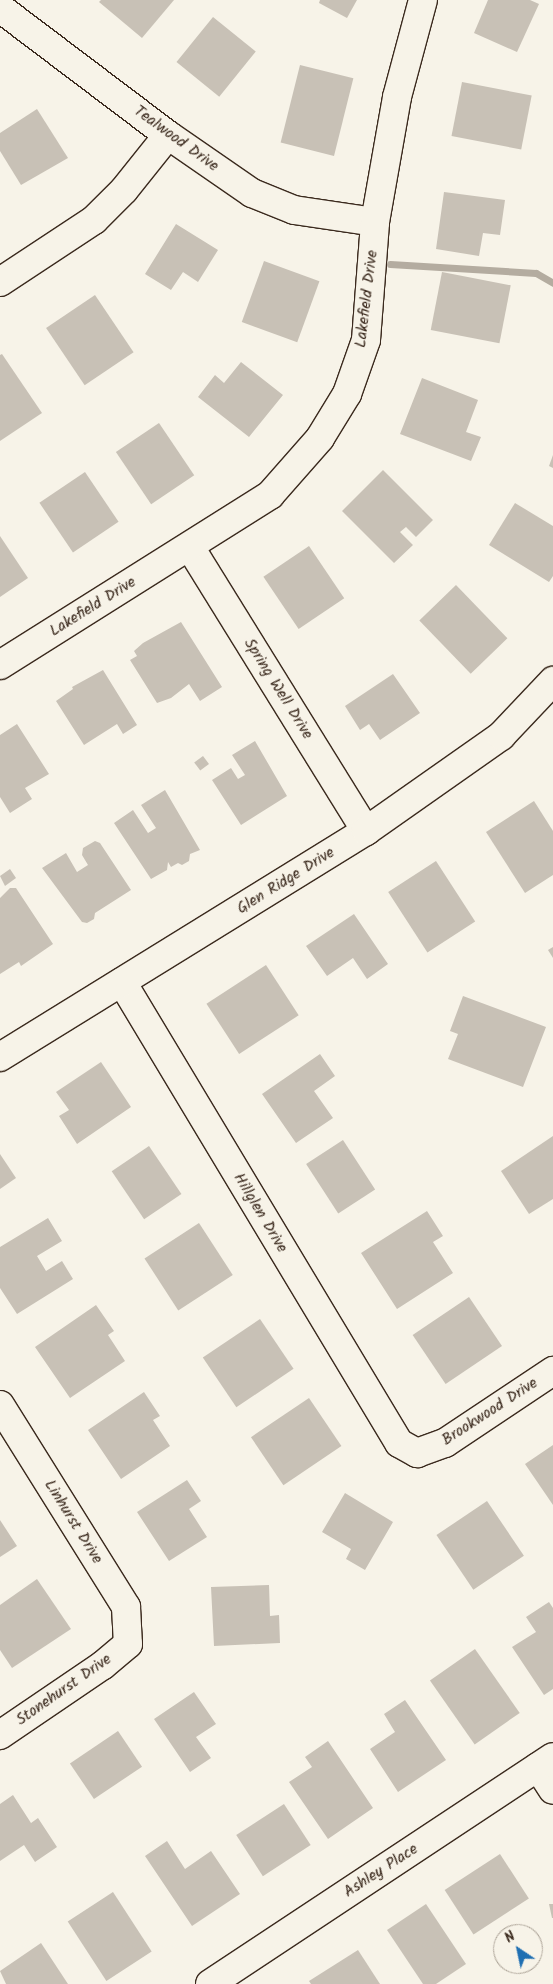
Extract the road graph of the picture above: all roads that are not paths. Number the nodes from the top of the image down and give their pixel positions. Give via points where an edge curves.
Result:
1 (423, 0) edge
2 (0, 8) edge
3 (168, 135) junction
4 (375, 222) junction
5 (0, 282) edge
6 (190, 547) junction
7 (0, 665) edge
8 (553, 681) edge
9 (366, 831) junction
10 (122, 982) junction
11 (0, 1057) edge
12 (553, 1371) edge
13 (0, 1405) edge
14 (399, 1443) joint
15 (128, 1644) joint
16 (0, 1734) edge
17 (545, 1762) edge
18 (553, 1790) edge
19 (210, 1984) edge

1 - 4 street, Lakefield Drive via 397,97
2 - 3 street, Tealwood Drive
3 - 4 street, Tealwood Drive via 252,193 294,210
3 - 5 street via 124,190 94,220
4 - 6 street, Lakefield Drive via 366,340 347,394 320,438 270,495
6 - 7 street, Lakefield Drive
6 - 9 street, Spring Well Drive
8 - 9 street, Glen Ridge Drive via 501,736
9 - 10 street, Glen Ridge Drive
10 - 11 street, Glen Ridge Drive
10 - 14 street, Hillglen Drive
12 - 14 street, Brookwood Drive via 445,1443 417,1453
13 - 15 street, Linhurst Drive via 126,1606
15 - 16 street, Stonehurst Drive via 103,1665
17 - 18 street
17 - 19 street, Ashley Place

